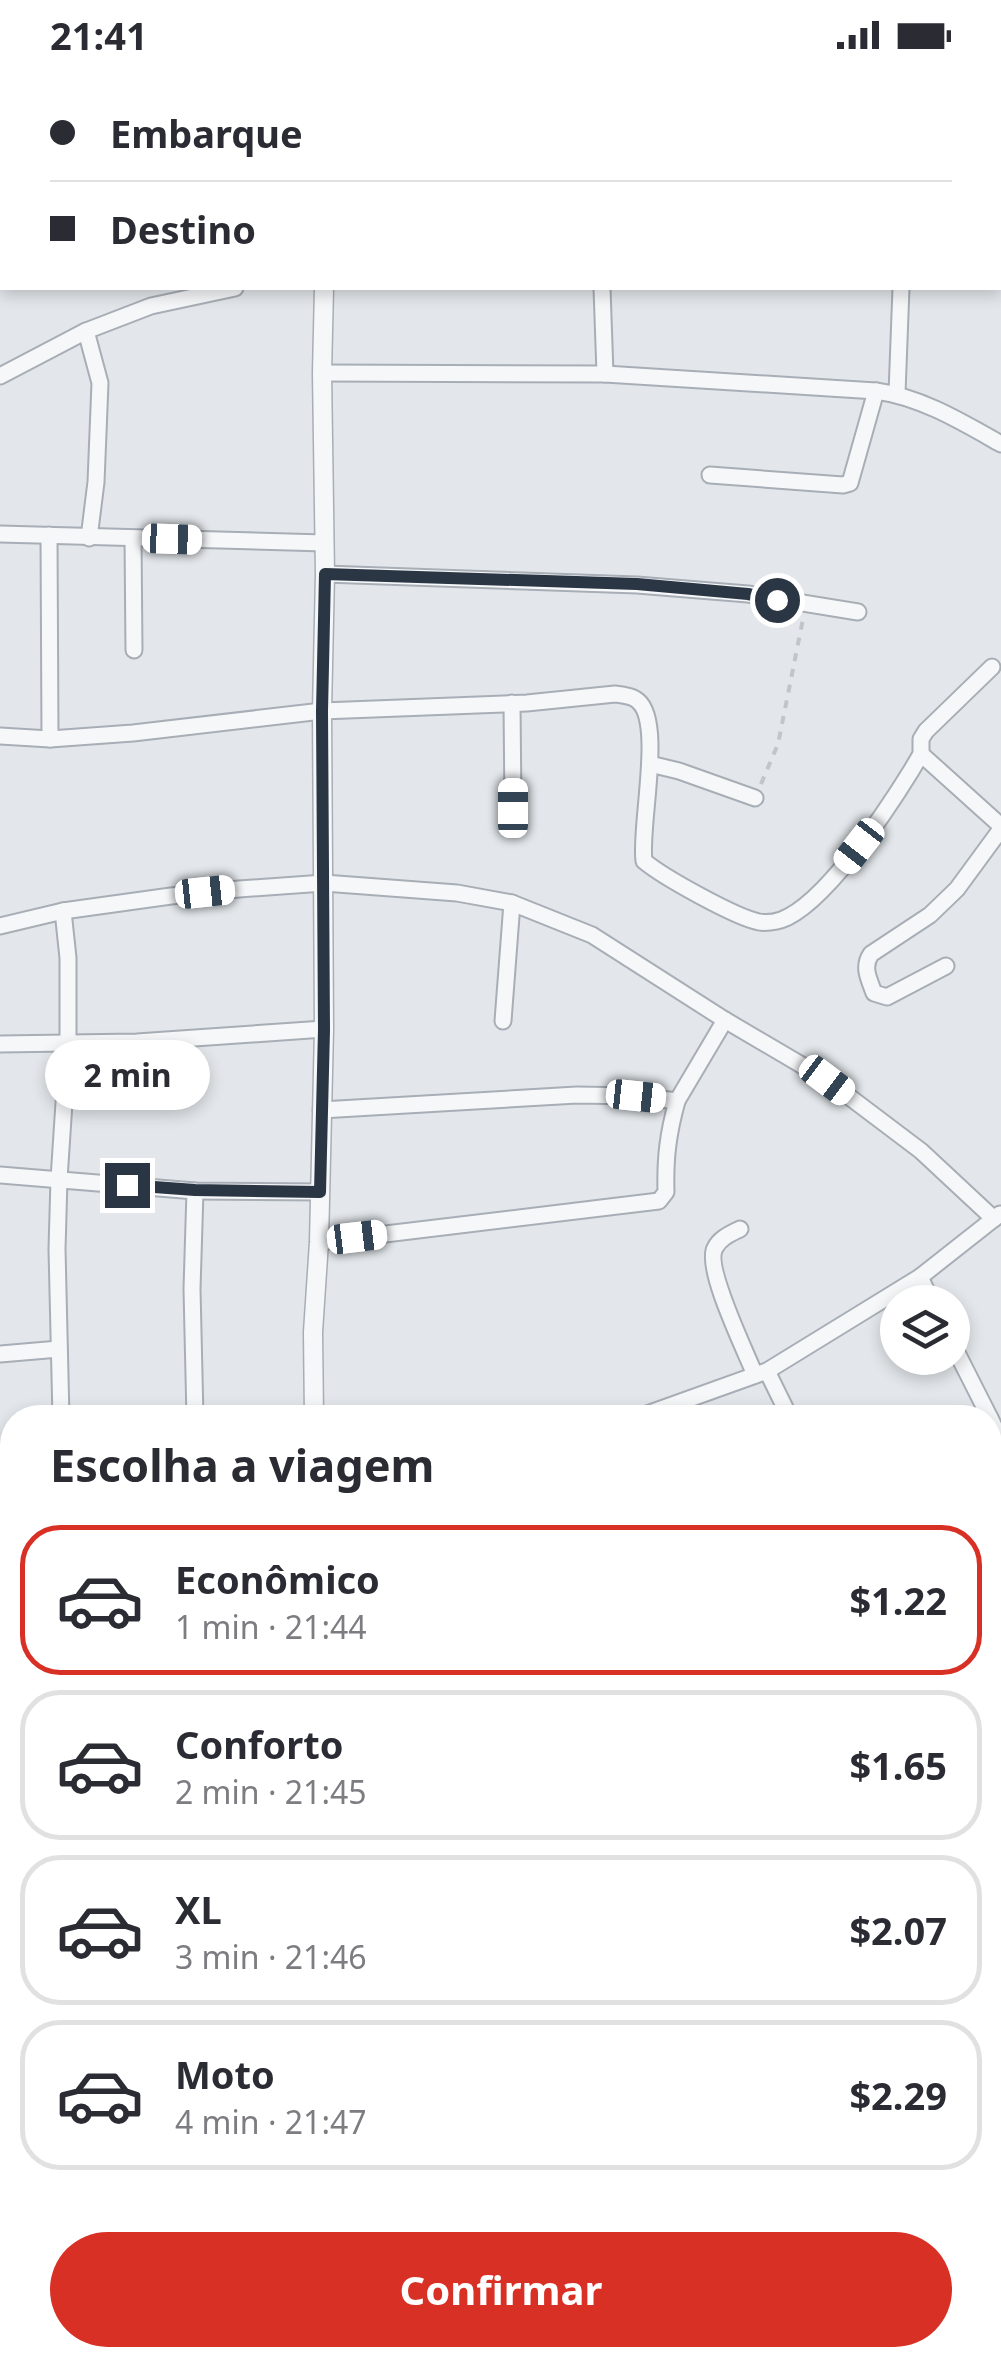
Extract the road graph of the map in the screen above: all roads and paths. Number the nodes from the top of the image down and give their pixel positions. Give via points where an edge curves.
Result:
1 (227, 290) edge
2 (324, 290) edge
3 (602, 290) edge
4 (902, 290) edge
5 (86, 330) junction
6 (322, 373) junction
7 (604, 374) junction
8 (0, 376) edge
9 (876, 390) junction
10 (897, 394) junction
11 (1001, 444) edge
12 (710, 475) dead end
13 (0, 534) edge
14 (49, 536) junction
15 (89, 538) junction
16 (133, 538) junction
17 (324, 543) junction
18 (325, 574) junction
19 (805, 605) junction
20 (858, 612) dead end
21 (134, 650) dead end
22 (992, 667) dead end
23 (512, 702) junction
24 (322, 711) junction
25 (0, 736) edge
26 (50, 739) junction
27 (921, 754) junction
28 (650, 764) junction
29 (755, 798) joint
30 (513, 808) dead end
31 (1001, 828) edge
32 (324, 883) junction
33 (512, 903) junction
34 (63, 911) junction
35 (0, 926) edge
36 (946, 966) dead end
37 (725, 1020) junction
38 (503, 1021) dead end
39 (324, 1030) junction
40 (68, 1042) junction
41 (0, 1044) edge
42 (677, 1100) junction
43 (321, 1110) junction
44 (0, 1176) edge
45 (59, 1179) junction
46 (195, 1190) junction
47 (320, 1192) junction
48 (998, 1216) edge
49 (740, 1229) dead end
50 (319, 1242) junction
51 (920, 1277) junction
52 (924, 1285) edge
53 (59, 1350) junction
54 (0, 1354) edge
55 (761, 1373) junction
56 (968, 1375) edge
57 (61, 1405) edge
58 (195, 1405) edge
59 (314, 1405) edge
60 (672, 1405) edge
61 (782, 1405) edge
62 (983, 1405) edge

1 - 5 street via 152,306
2 - 6 street
3 - 7 street
4 - 10 street
5 - 8 street
5 - 15 street via 100,383
6 - 7 street
6 - 17 street
7 - 9 street
9 - 10 street
9 - 12 street via 850,483
10 - 11 street
13 - 14 street
14 - 15 street
14 - 26 street
15 - 16 street
16 - 17 street
16 - 21 street
17 - 18 street
18 - 19 street via 637,584
18 - 24 street
19 - 20 street
19 - 29 path via 778,744
22 - 27 street via 926,731
23 - 24 street
23 - 28 street via 615,694 638,700
23 - 30 street
24 - 26 street
24 - 32 street
25 - 26 street
27 - 28 street via 834,878 783,920 762,923 644,861
27 - 31 street
28 - 29 street
31 - 36 street via 958,888 871,954 866,971 874,993 887,997
32 - 33 street
32 - 34 street
32 - 39 street
33 - 37 street via 592,934
33 - 38 street
34 - 35 street
34 - 40 street
37 - 42 street
37 - 48 street via 827,1080
39 - 40 street
39 - 43 street
40 - 41 street
40 - 45 street
42 - 43 street via 557,1096
42 - 50 street via 666,1192 659,1201
43 - 47 street
44 - 45 street
45 - 46 street
45 - 53 street
46 - 47 street
46 - 58 street
47 - 50 street
48 - 51 street
49 - 55 street via 725,1236 711,1260
50 - 59 street
51 - 52 street
51 - 55 street
53 - 54 street
53 - 57 street
55 - 60 street
55 - 61 street
56 - 62 street

